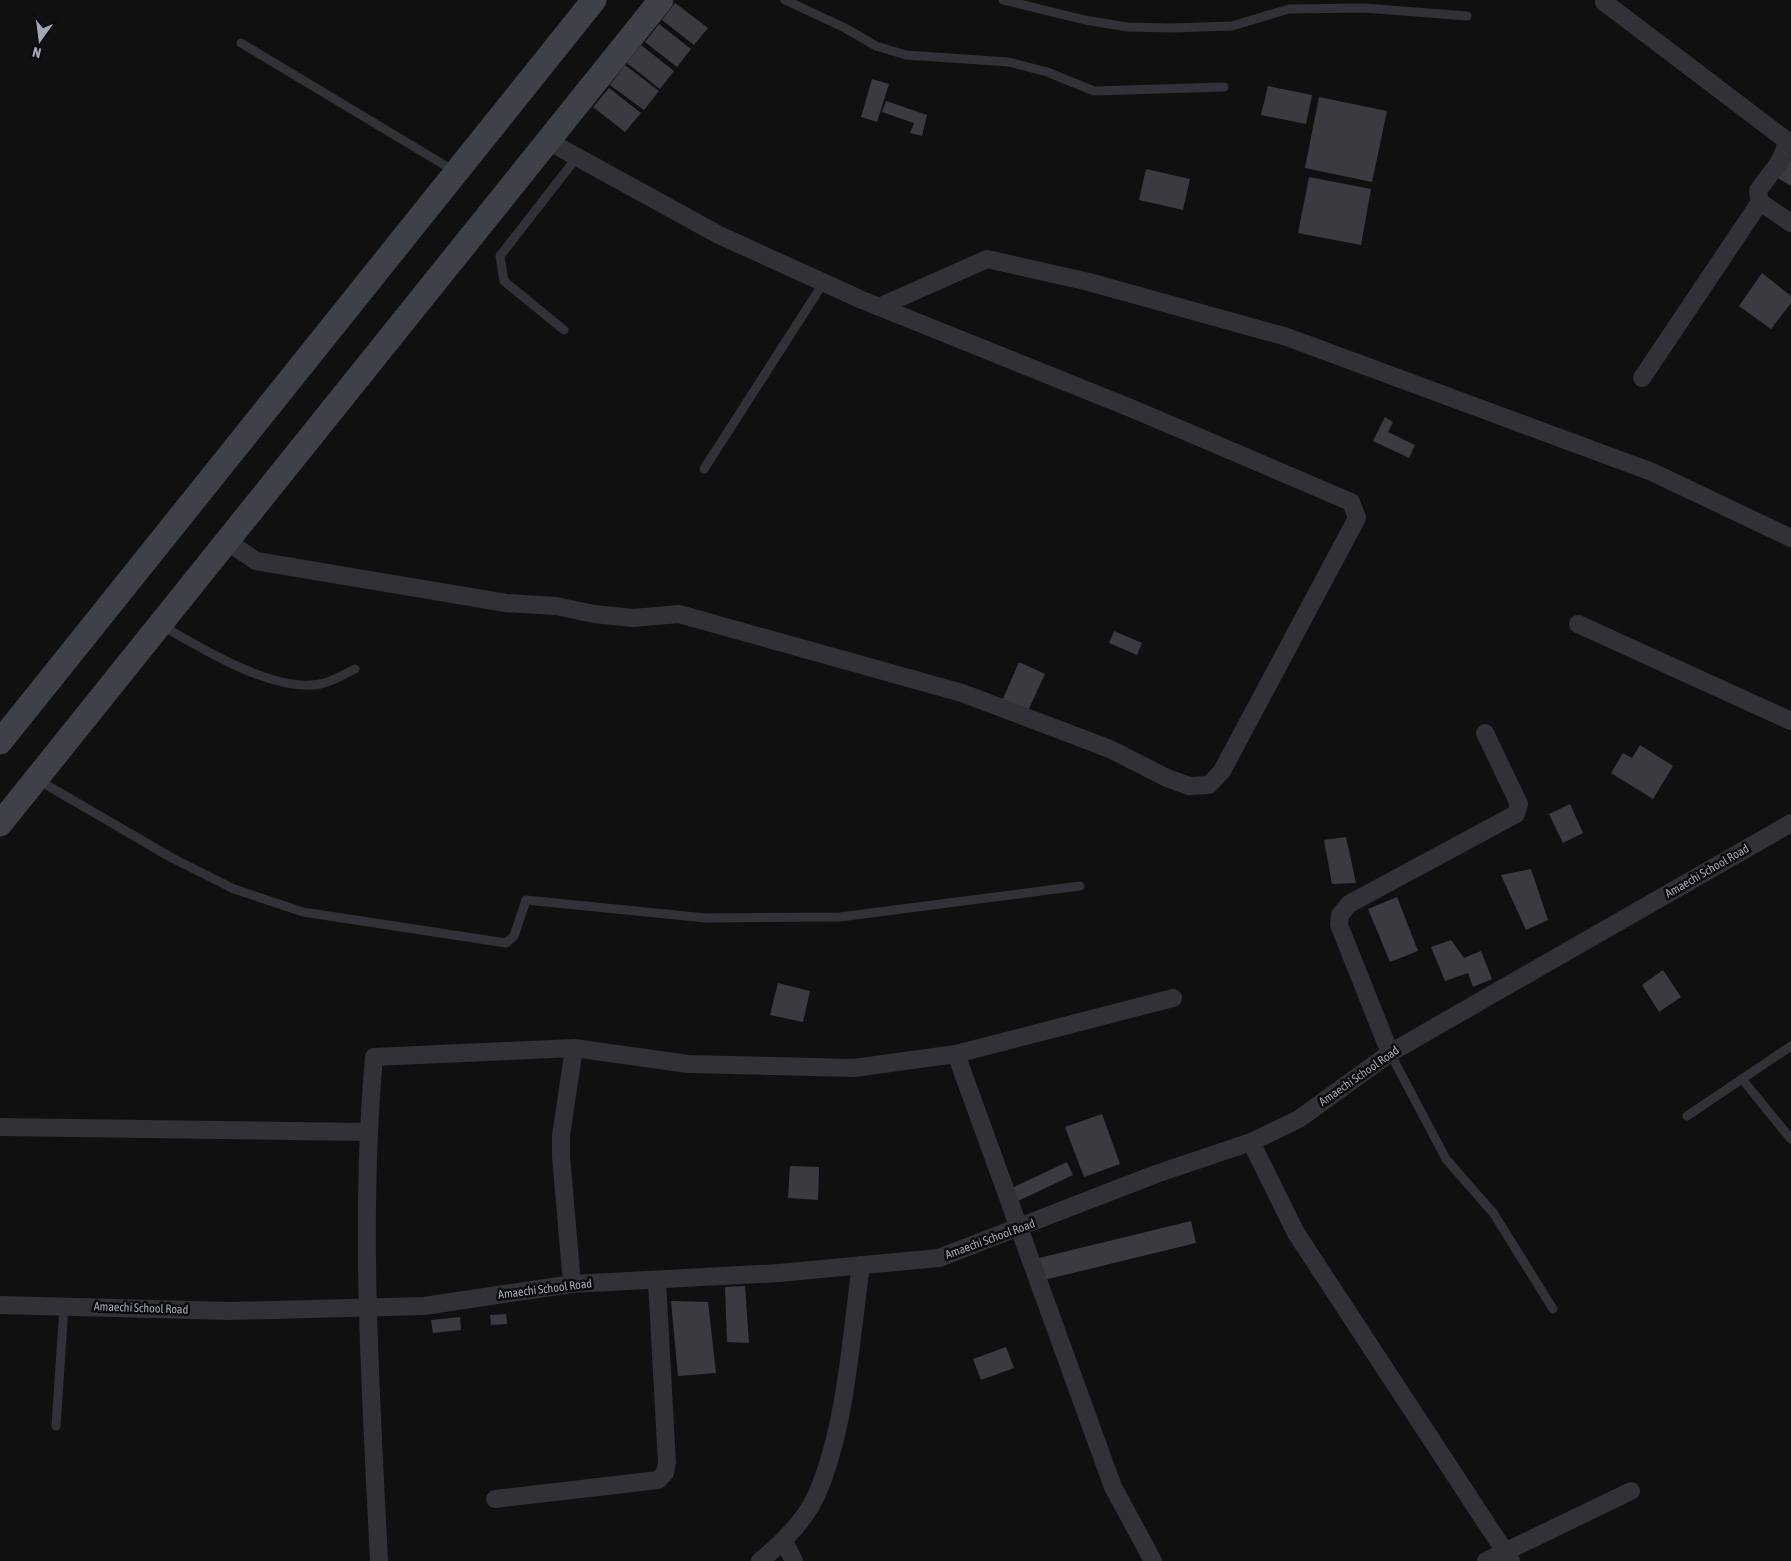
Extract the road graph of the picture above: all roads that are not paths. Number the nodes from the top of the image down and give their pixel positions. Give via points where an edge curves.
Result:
1 (594, 0) edge
2 (661, 0) edge
3 (785, 0) edge
4 (1003, 0) edge
5 (1604, 2) dead end
6 (1467, 16) dead end
7 (242, 43) dead end
8 (1224, 86) dead end
9 (548, 141) junction
10 (577, 157) junction
11 (456, 172) junction
12 (1760, 202) junction
13 (1791, 223) edge
14 (824, 282) junction
15 (878, 307) junction
16 (564, 330) dead end
17 (1642, 378) dead end
18 (704, 469) dead end
19 (1791, 538) edge
20 (228, 542) junction
21 (1578, 624) dead end
22 (161, 625) junction
23 (355, 669) dead end
24 (1791, 721) edge
25 (1485, 732) dead end
26 (0, 742) edge
27 (37, 779) junction
28 (1791, 823) edge
29 (0, 824) edge
30 (1080, 886) dead end
31 (1172, 998) dead end
32 (1791, 1046) edge
33 (574, 1048) junction
34 (1390, 1053) junction
35 (956, 1054) junction
36 (1742, 1079) junction
37 (1687, 1116) dead end
38 (0, 1127) edge
39 (367, 1132) junction
40 (1791, 1139) edge
41 (1251, 1142) junction
42 (1019, 1229) junction
43 (861, 1265) junction
44 (657, 1281) junction
45 (572, 1284) junction
46 (0, 1305) edge
47 (64, 1305) junction
48 (367, 1308) junction
49 (1553, 1309) dead end
50 (56, 1426) dead end
51 (1631, 1491) dead end
52 (494, 1500) dead end
53 (784, 1541) junction
54 (1508, 1556) edge
55 (379, 1561) edge
56 (760, 1561) edge
57 (794, 1561) edge
58 (1153, 1561) edge
59 (1486, 1561) edge

1 - 11 main road
2 - 9 main road
3 - 8 lane via 876,46 906,55 1009,62 1106,92
4 - 6 lane via 1127,27 1232,26 1288,10 1364,8
5 - 12 street via 1786,140 1785,153 1779,164 1758,191
7 - 11 lane
9 - 10 street
9 - 20 main road
10 - 14 street via 719,234
10 - 16 lane via 500,256 504,281
11 - 26 main road
12 - 13 street
12 - 17 street
14 - 15 street
14 - 18 lane
15 - 19 street via 987,259 1089,282 1287,337 1652,472
15 - 20 street via 1133,409 1351,502 1357,518 1222,771 1209,785 1189,786 1110,749 962,693 679,614 633,618 556,606 506,603 256,561
20 - 22 main road
21 - 24 street
22 - 23 lane via 215,657 286,683 320,684
22 - 27 main road
25 - 34 street via 1519,804 1516,814 1349,904 1340,915 1339,925
27 - 29 main road
27 - 30 lane via 172,858 234,889 303,912 506,943 514,936 526,900 706,918 840,917
28 - 34 street, Amaechi School Road
31 - 35 street
32 - 36 lane
33 - 35 street via 688,1064 854,1068
33 - 39 street via 374,1056
33 - 45 street via 561,1136
34 - 41 street, Amaechi School Road via 1299,1119
34 - 49 lane via 1446,1159 1494,1214
35 - 42 street
36 - 37 lane
36 - 40 lane
38 - 39 street
39 - 48 street
41 - 42 street, Amaechi School Road via 1156,1174
41 - 54 street via 1296,1233
42 - 43 street, Amaechi School Road via 939,1258
42 - 58 street via 1113,1487
43 - 44 street, Amaechi School Road
43 - 53 street via 836,1438 816,1496
44 - 45 street, Amaechi School Road
44 - 52 street via 665,1474 658,1480
45 - 48 street, Amaechi School Road via 424,1306
46 - 47 street, Amaechi School Road
47 - 48 street, Amaechi School Road via 230,1311
47 - 50 lane
48 - 55 street
51 - 54 street
53 - 56 street
53 - 57 street
54 - 59 street

